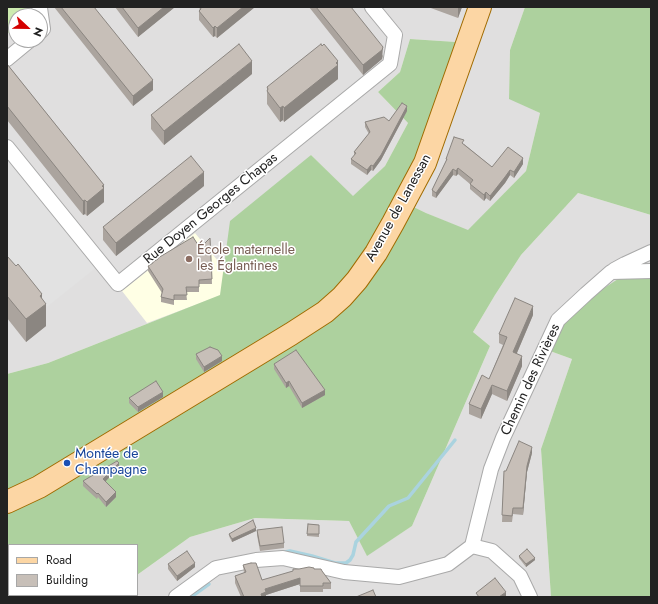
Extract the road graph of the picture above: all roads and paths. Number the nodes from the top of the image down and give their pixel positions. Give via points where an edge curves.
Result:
1 (372, 7) edge
2 (480, 7) edge
3 (7, 147) edge
4 (651, 252) edge
5 (651, 271) edge
6 (611, 272) junction
7 (7, 502) edge
8 (472, 546) junction
9 (176, 597) edge
10 (530, 597) edge

1 - 3 street, Rue Doyen Georges Chapas via 395,35 390,64 118,284
2 - 7 main road, Avenue de Lanessan via 426,163 376,253 342,297 325,312 291,334 51,480
4 - 6 street, Chemin des Rivières
5 - 6 street
6 - 8 street, Chemin des Rivières via 558,320 491,469
8 - 9 street via 448,564 400,577 344,572 283,558 256,560 216,568
8 - 10 street via 492,551 520,576

